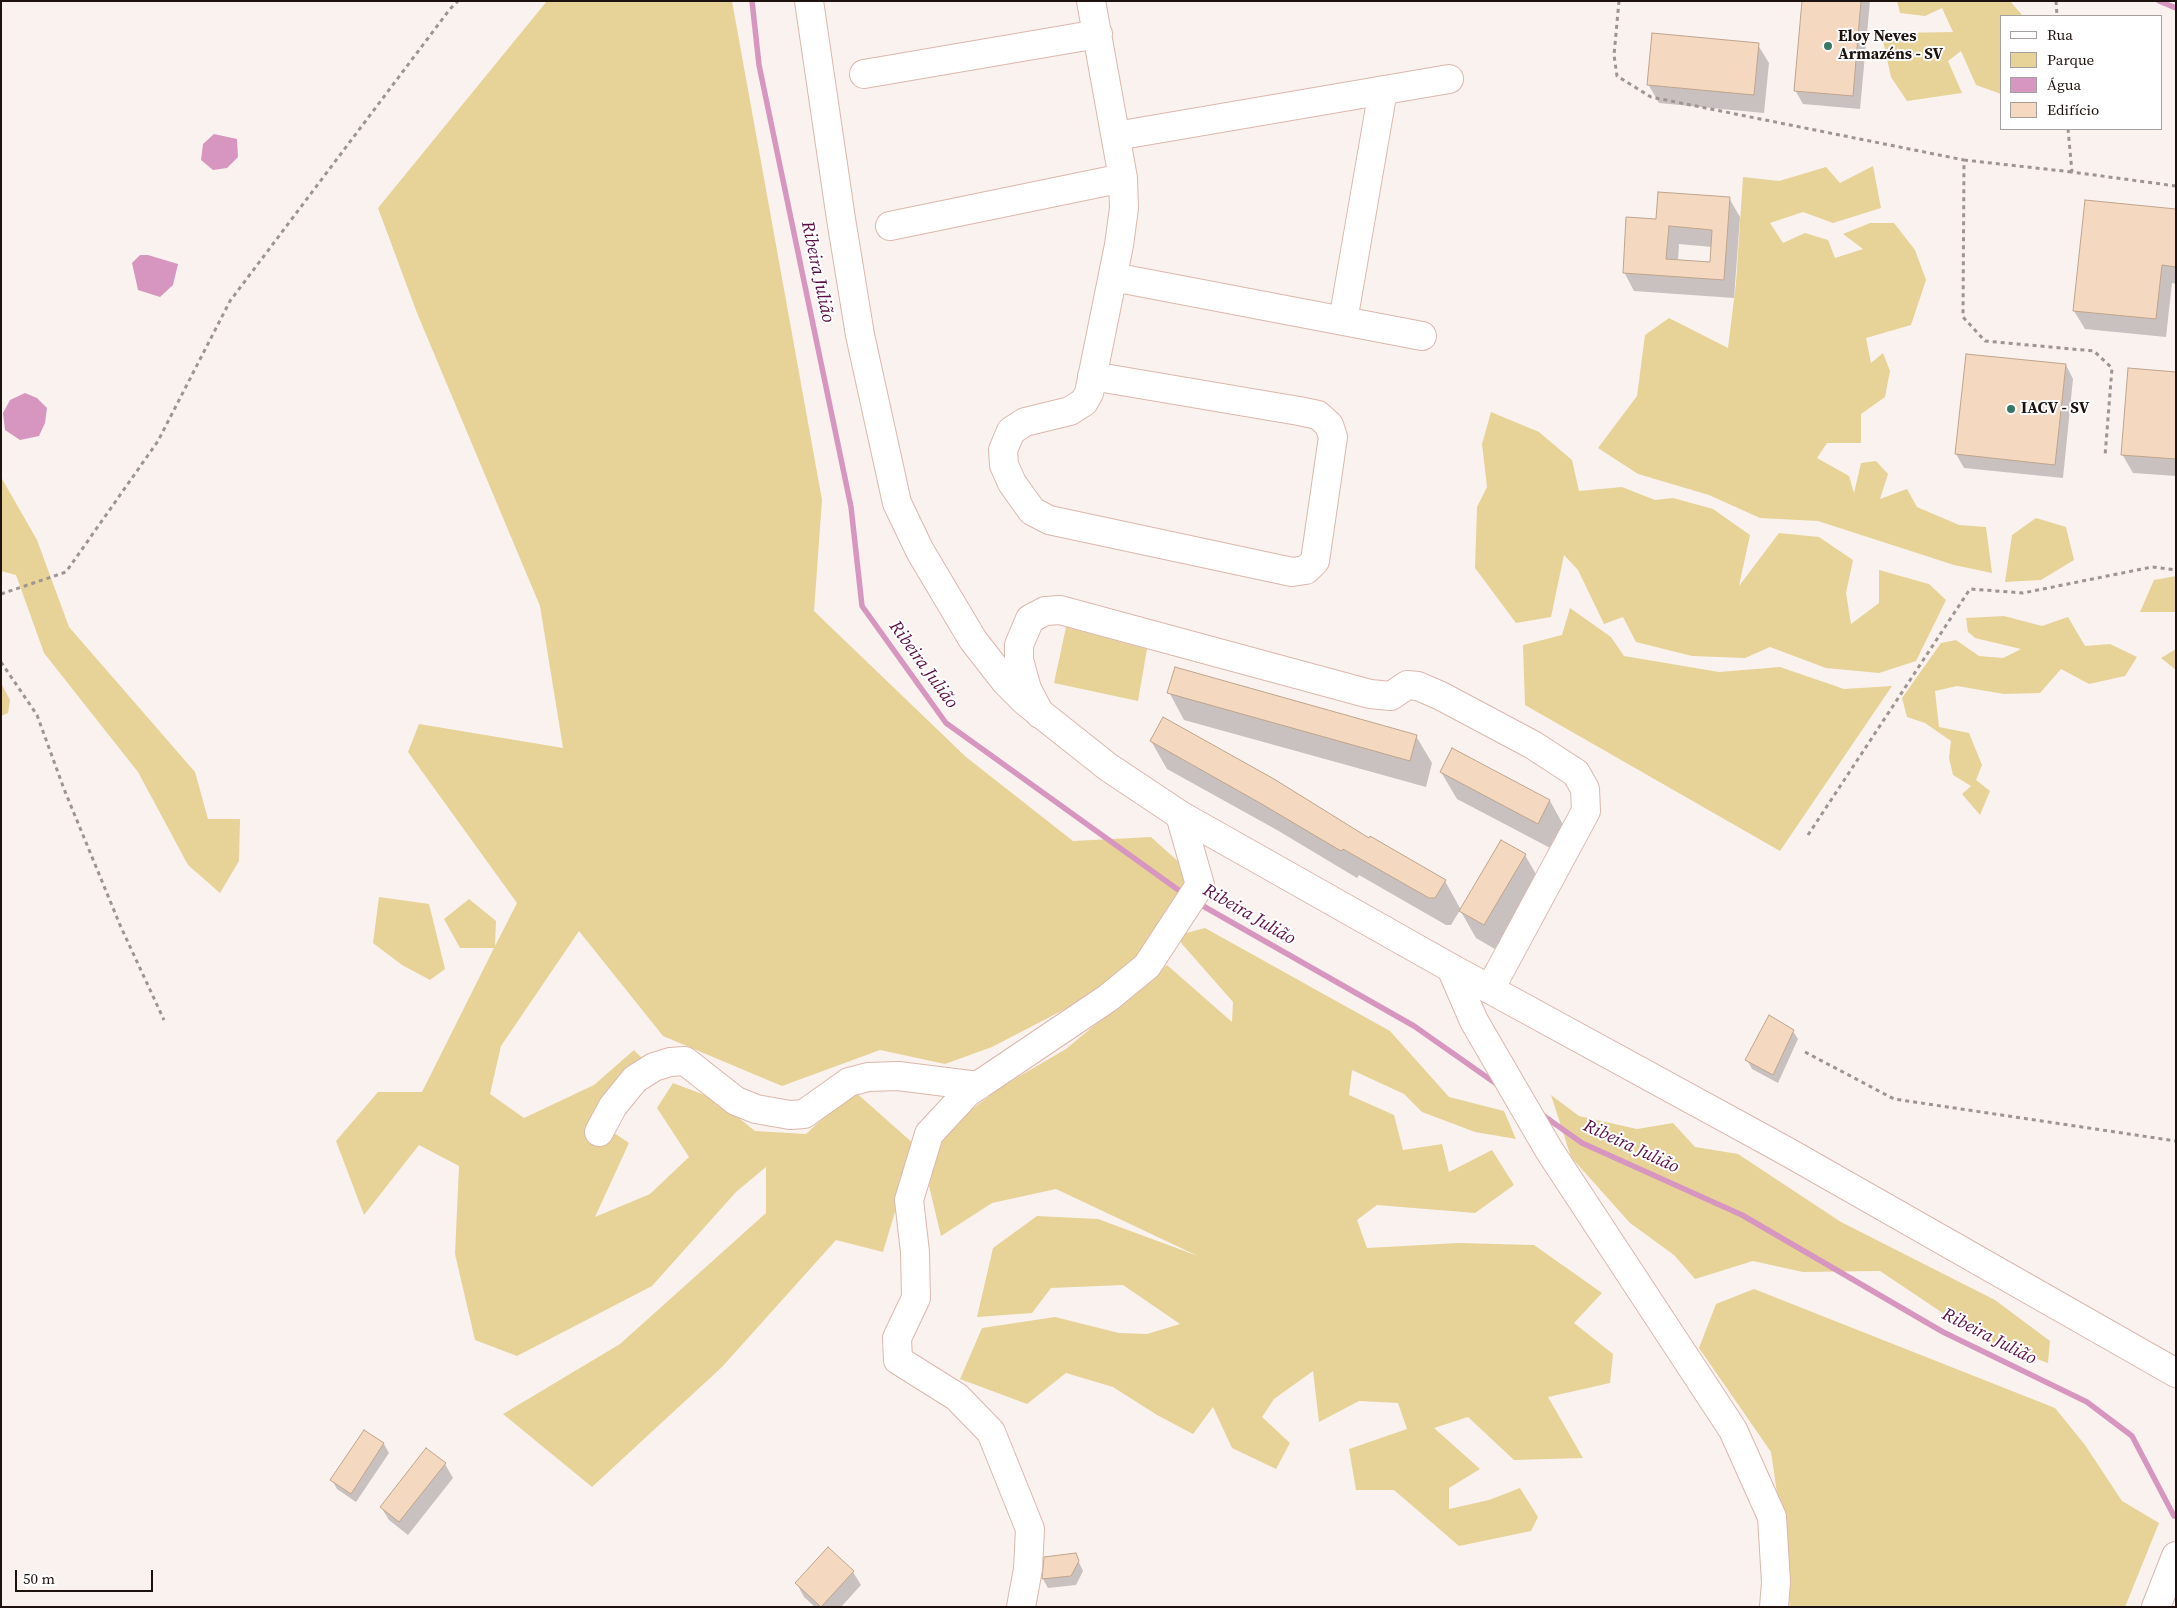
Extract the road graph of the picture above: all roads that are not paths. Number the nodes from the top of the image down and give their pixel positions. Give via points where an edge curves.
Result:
1 (810, 1) edge
2 (1092, 1) edge
3 (1098, 34) junction
4 (864, 74) dead end
5 (1449, 79) dead end
6 (1383, 90) junction
7 (1116, 136) junction
8 (1122, 178) junction
9 (890, 226) dead end
10 (1113, 277) junction
11 (1343, 321) junction
12 (1422, 336) dead end
13 (1092, 376) junction
14 (1040, 715) junction
15 (1180, 815) junction
16 (1451, 968) junction
17 (1490, 989) junction
18 (978, 1086) junction
19 (599, 1132) dead end
20 (2166, 1368) edge
21 (2176, 1388) edge
22 (2176, 1556) edge
23 (1021, 1607) edge
24 (1774, 1607) edge
25 (2156, 1607) edge

1 - 14 main road via 860,335 896,503 920,551 973,640 1005,681
2 - 3 main road
3 - 4 main road
3 - 7 main road
5 - 6 main road
6 - 7 main road
6 - 11 main road
7 - 8 main road
8 - 9 main road
8 - 10 main road via 1124,208
10 - 11 main road
10 - 13 main road
11 - 12 main road
13 - 13 main road via 1318,415 1329,425 1333,437 1315,561 1306,570 1292,572 1074,526 1049,520 1032,511 1004,466 1003,450 1011,431 1024,422 1070,411 1084,402
14 - 15 main road via 1108,767
14 - 17 main road via 1027,690 1019,660 1019,644 1030,619 1045,611 1060,610 1370,694 1391,696 1407,685 1418,686 1533,745 1576,773 1586,789 1586,810
15 - 16 main road
15 - 18 main road via 1200,885 1147,966 1108,998
16 - 17 main road
16 - 24 main road via 1474,1021 1549,1150 1733,1430 1772,1516 1776,1582
17 - 20 main road via 1786,1151
18 - 19 main road via 898,1076 868,1077 850,1082 804,1114 790,1115 736,1101 685,1061 670,1062 654,1067 636,1079 613,1106
18 - 23 main road via 967,1093 929,1134 909,1200 916,1298 897,1338 898,1360 957,1397 991,1432 1030,1529 1028,1569
20 - 21 main road
22 - 25 main road

